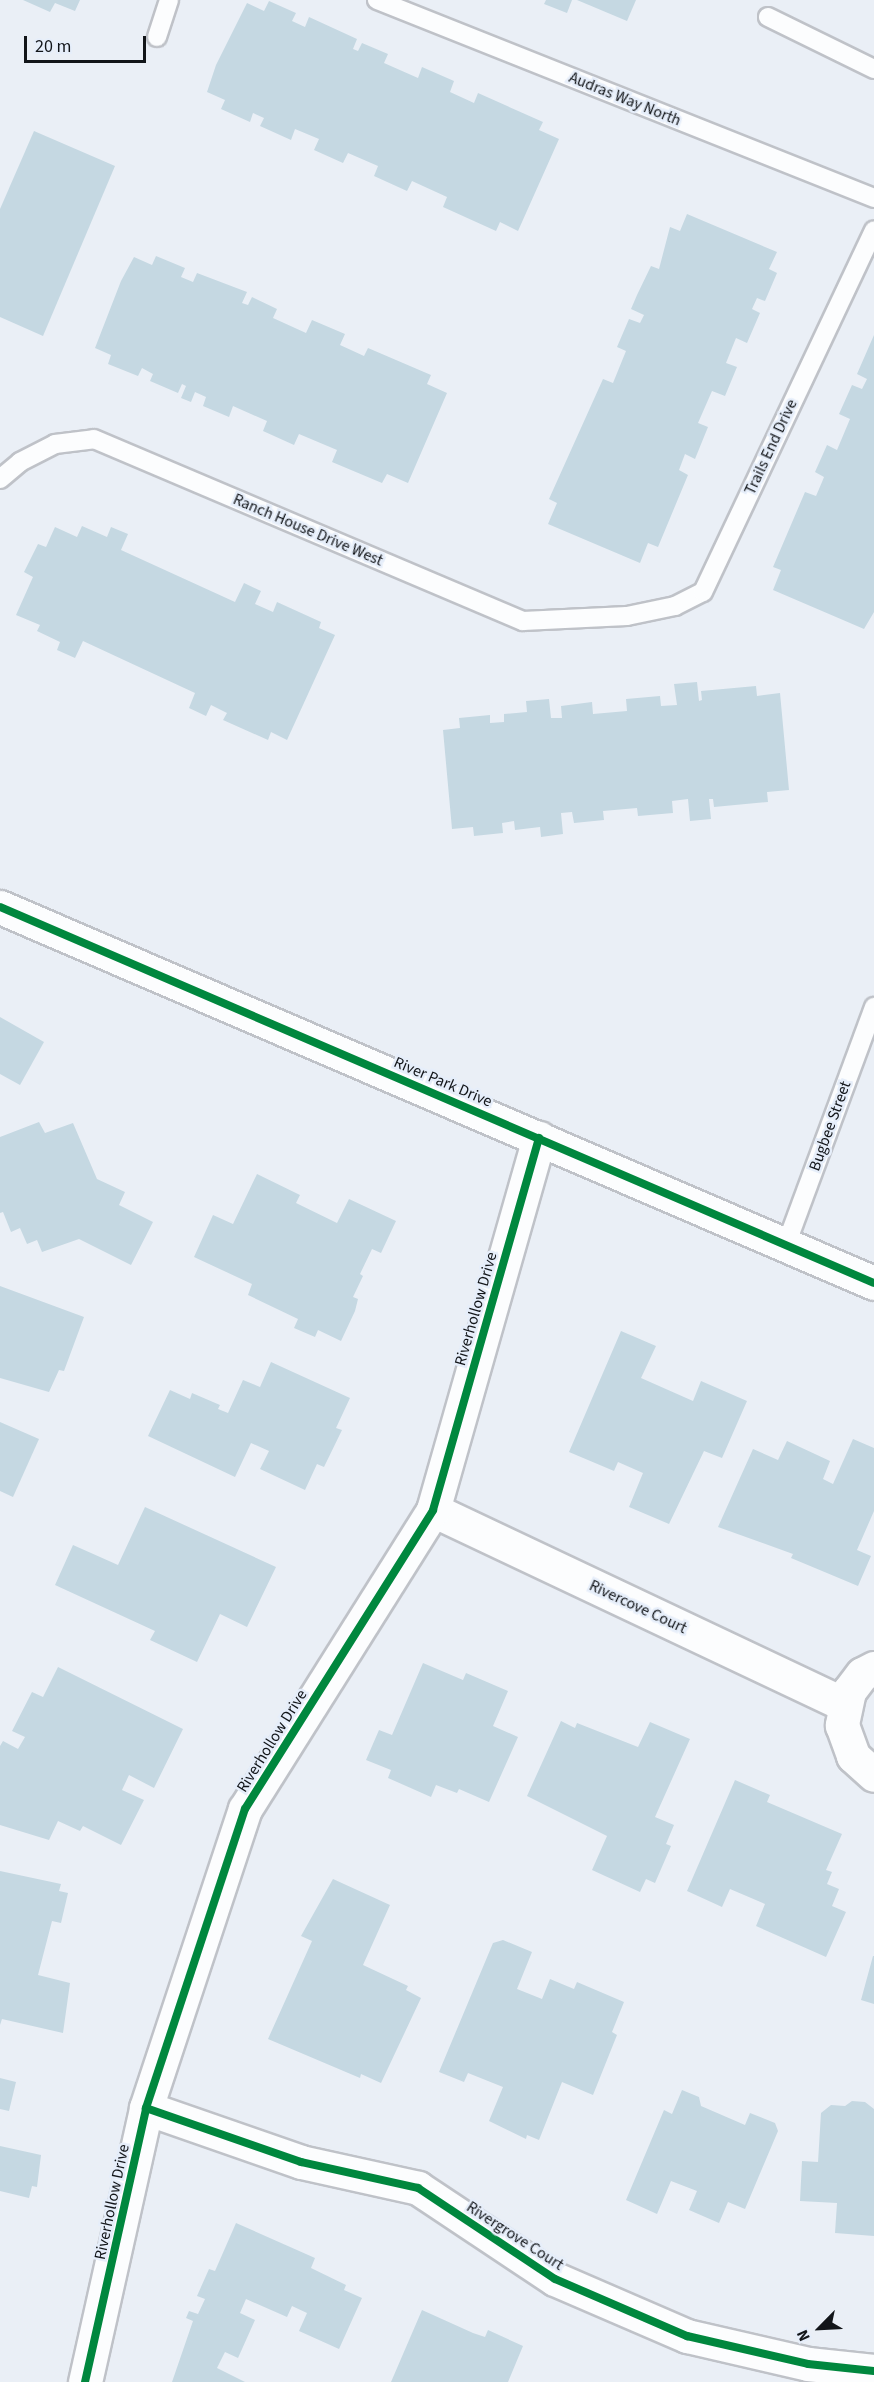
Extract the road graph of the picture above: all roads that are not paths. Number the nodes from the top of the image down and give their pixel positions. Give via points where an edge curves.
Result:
1 (169, 0) edge
2 (377, 0) edge
3 (768, 17) dead end
4 (157, 37) dead end
5 (874, 69) edge
6 (874, 198) edge
7 (874, 230) edge
8 (0, 478) edge
9 (627, 616) joint
10 (0, 907) edge
11 (874, 1007) edge
12 (539, 1138) junction
13 (786, 1245) junction
14 (874, 1283) edge
15 (433, 1510) junction
16 (874, 1668) edge
17 (844, 1704) junction
18 (874, 1775) edge
19 (146, 2108) junction
20 (874, 2372) edge
21 (86, 2382) edge

1 - 4 lane
2 - 6 lane, Audras Way North
3 - 5 lane
7 - 9 lane, Trails End Drive via 703,592 675,606
8 - 9 lane, Ranch House Drive West via 20,462 55,444 94,439 523,621
10 - 12 street, River Park Drive
11 - 13 lane, Bugbee Street
12 - 13 street, River Park Drive
12 - 15 street, Riverhollow Drive
13 - 14 street, River Park Drive
15 - 17 street, Rivercove Court
15 - 19 street, Riverhollow Drive via 245,1809
16 - 17 street via 862,1674
17 - 18 street via 842,1725 848,1746
19 - 20 street, Rivergrove Court via 301,2162 418,2188 555,2279 687,2336 808,2364
19 - 21 street, Riverhollow Drive

